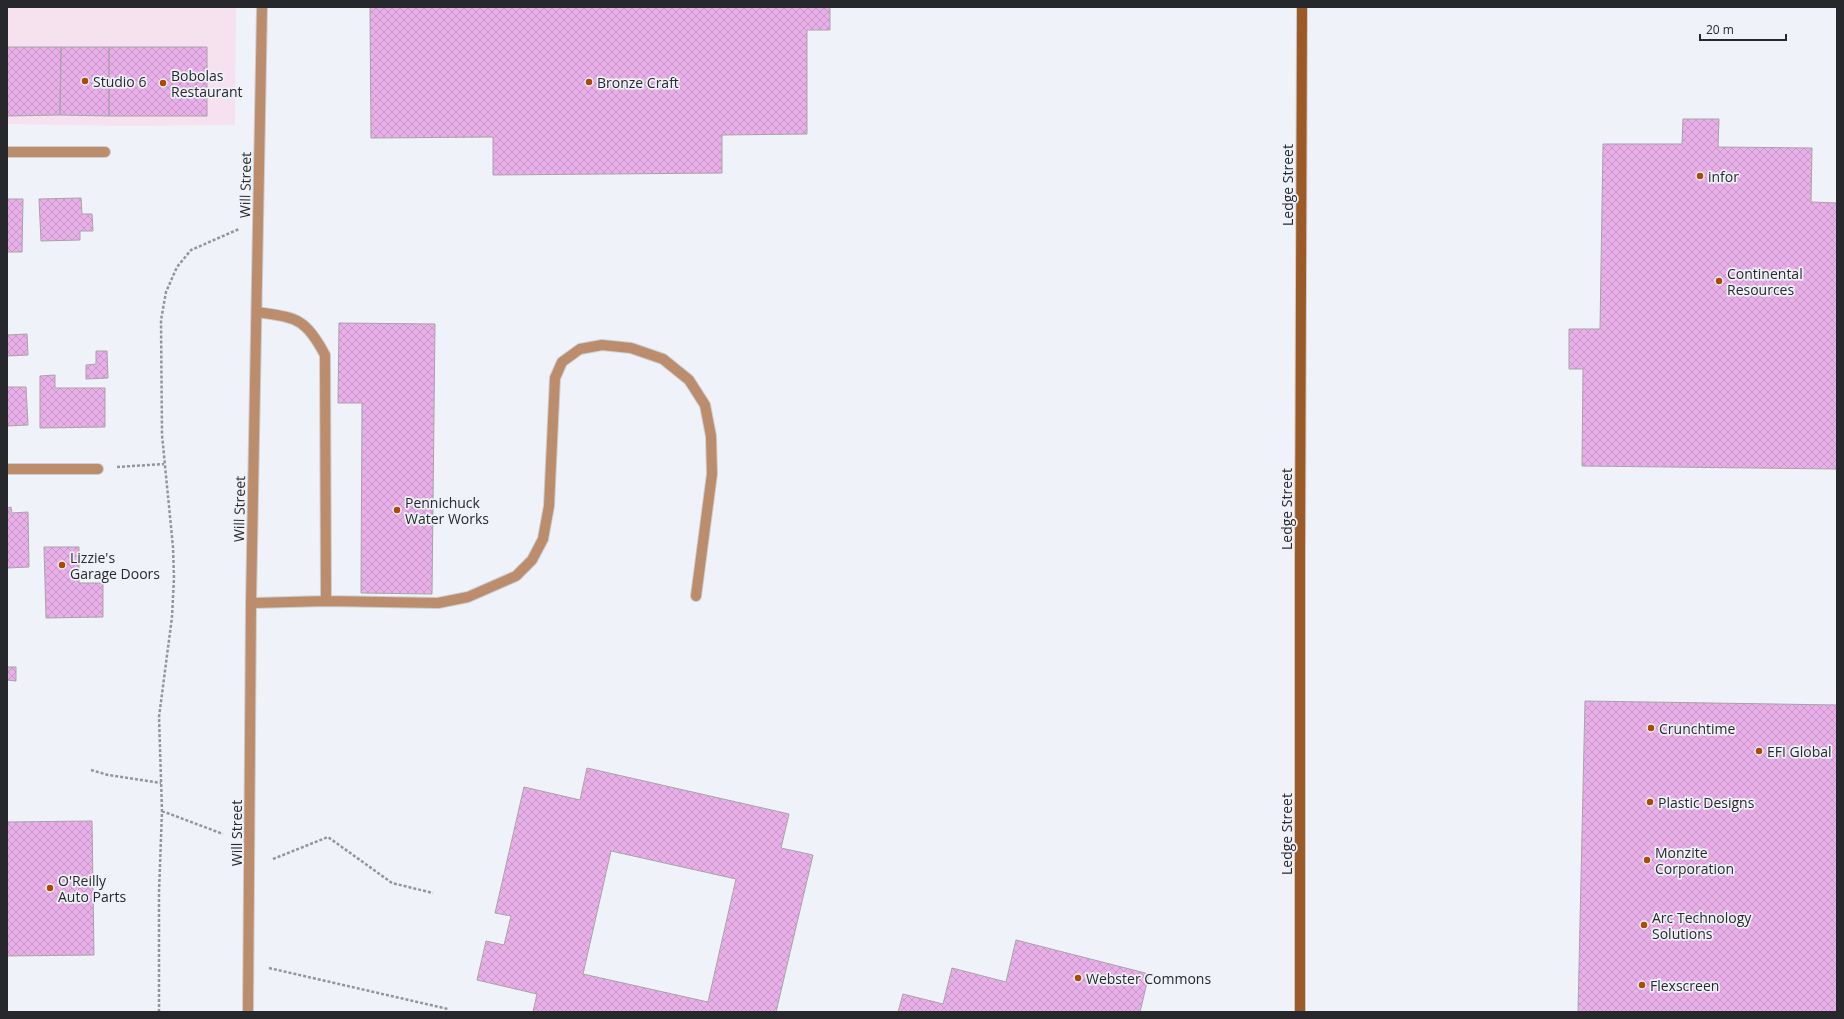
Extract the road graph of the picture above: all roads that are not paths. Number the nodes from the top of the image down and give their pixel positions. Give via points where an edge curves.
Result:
1 (262, 7) edge
2 (1302, 7) edge
3 (7, 152) edge
4 (105, 152) dead end
5 (257, 312) junction
6 (7, 469) edge
7 (98, 469) road end
8 (696, 596) dead end
9 (326, 601) junction
10 (251, 602) junction
11 (248, 1012) edge
12 (1300, 1012) edge

1 - 5 street, Will Street
2 - 12 street, Ledge Street
3 - 4 street
5 - 9 street via 301,322 315,336 325,354
5 - 10 street, Will Street
6 - 7 street
8 - 9 street via 712,474 711,436 704,405 689,380 663,359 631,348 602,345 580,349 562,362 555,378 549,506 543,539 532,560 516,576 468,597 438,603
9 - 10 street
10 - 11 street, Will Street

